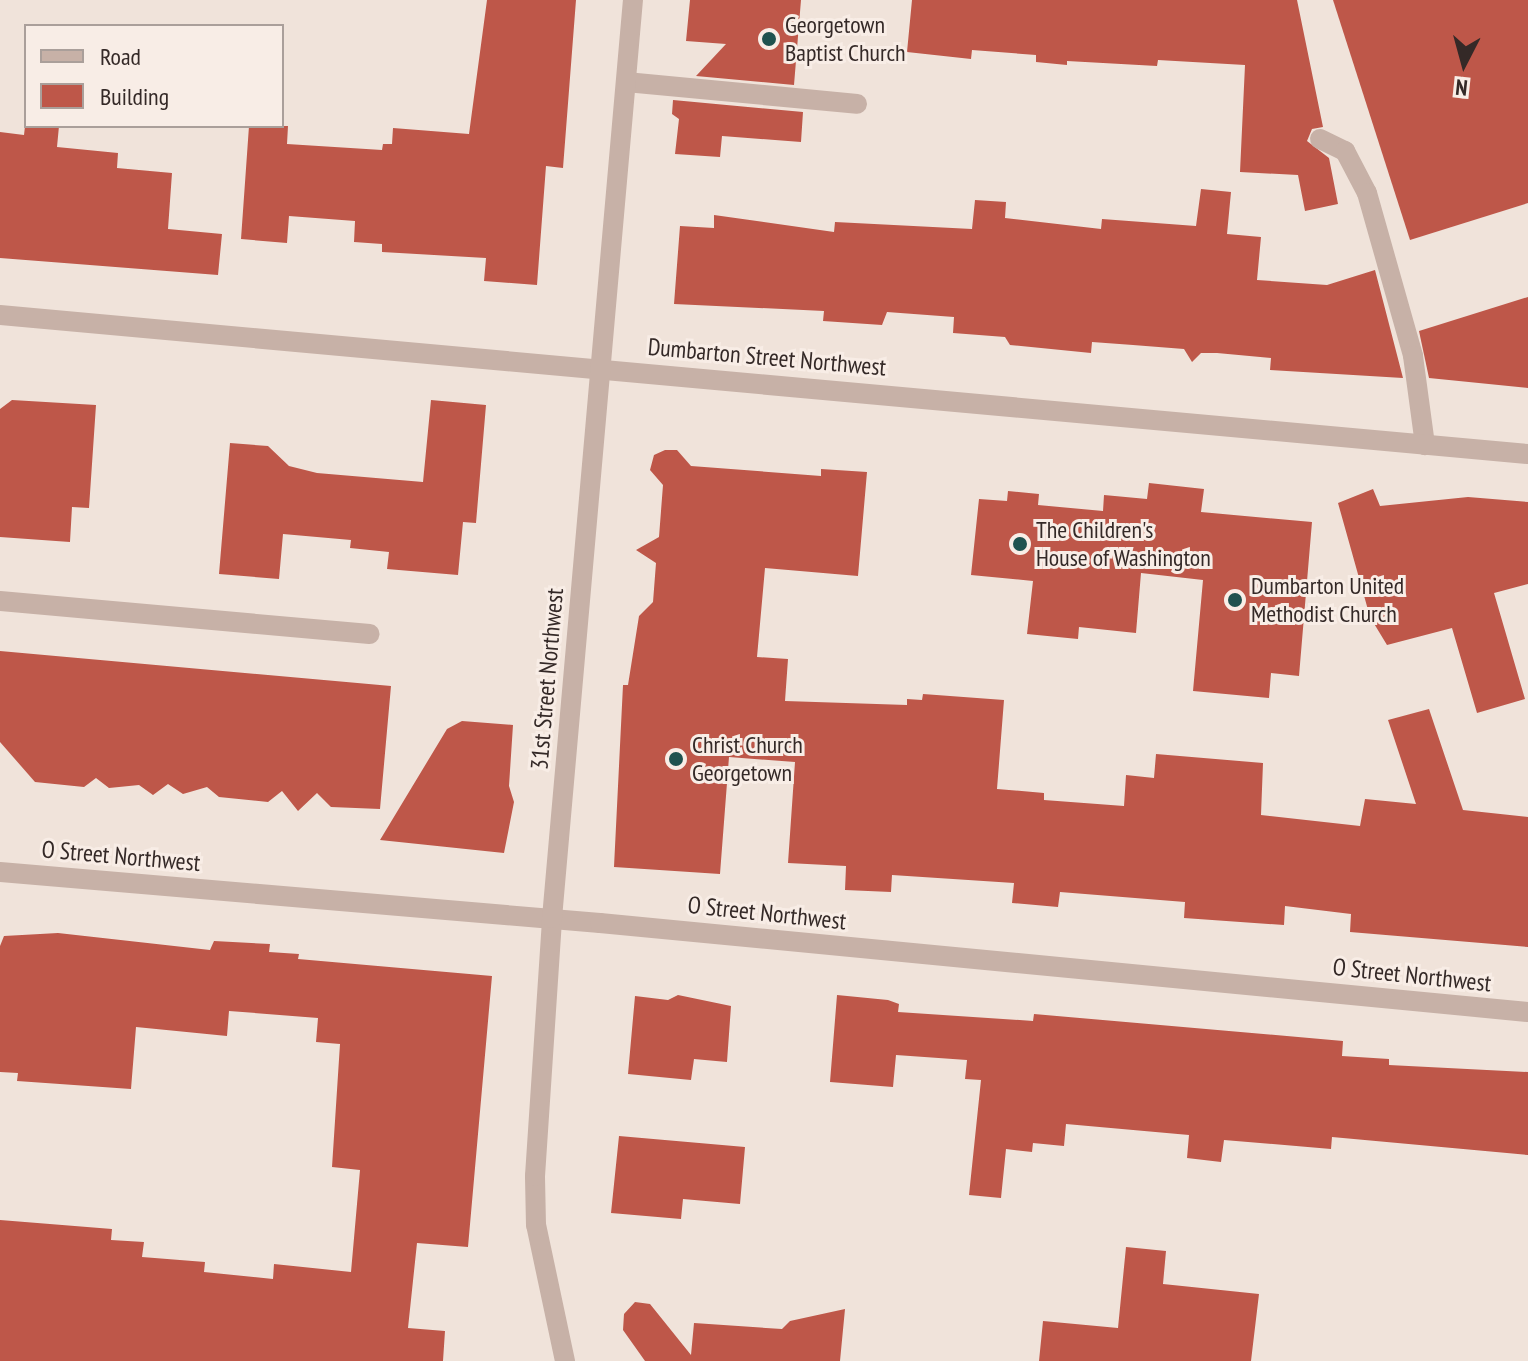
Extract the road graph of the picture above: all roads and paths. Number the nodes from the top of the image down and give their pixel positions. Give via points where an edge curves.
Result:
1 (633, 0) edge
2 (626, 82) junction
3 (857, 104) dead end
4 (1320, 139) dead end
5 (0, 315) edge
6 (602, 367) junction
7 (1425, 445) junction
8 (1528, 454) edge
9 (0, 601) edge
10 (370, 634) dead end
11 (0, 872) edge
12 (552, 918) junction
13 (1528, 1012) edge
14 (565, 1361) edge

1 - 2 street, 31st Street Northwest
2 - 3 street
2 - 6 street, 31st Street Northwest
4 - 7 street via 1345,151 1367,193 1413,356
5 - 6 street, Dumbarton Street Northwest
6 - 7 street, Dumbarton Street Northwest
6 - 12 street, 31st Street Northwest
7 - 8 street, Dumbarton Street Northwest
9 - 10 street
11 - 12 street, O Street Northwest
12 - 13 street, O Street Northwest
12 - 14 street, 31st Street Northwest via 535,1203

